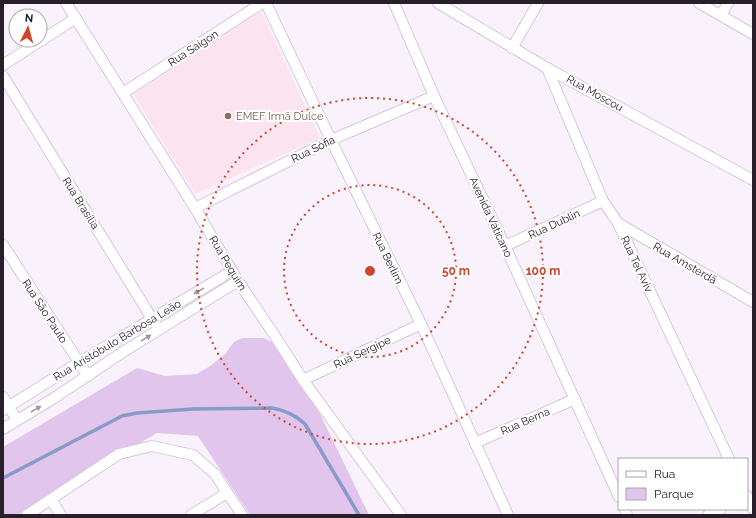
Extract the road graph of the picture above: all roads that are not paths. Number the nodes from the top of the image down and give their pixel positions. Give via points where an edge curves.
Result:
1 (66, 3) edge
2 (262, 3) edge
3 (266, 3) edge
4 (394, 3) edge
5 (438, 3) edge
6 (538, 3) edge
7 (699, 3) edge
8 (728, 3) edge
9 (721, 15) junction
10 (76, 18) junction
11 (753, 34) edge
12 (512, 48) junction
13 (3, 65) edge
14 (547, 68) junction
15 (3, 76) edge
16 (123, 93) junction
17 (434, 96) junction
18 (330, 140) junction
19 (753, 180) edge
20 (603, 202) junction
21 (195, 208) junction
22 (618, 223) junction
23 (3, 245) edge
24 (505, 246) junction
25 (232, 271) junction
26 (238, 281) junction
27 (753, 302) edge
28 (152, 319) junction
29 (420, 324) junction
30 (159, 330) junction
31 (78, 363) junction
32 (88, 376) junction
33 (303, 380) junction
34 (3, 397) edge
35 (575, 399) junction
36 (6, 408) edge
37 (17, 420) junction
38 (3, 428) edge
39 (475, 443) junction
40 (729, 458) edge
41 (227, 493) junction
42 (618, 495) edge
43 (748, 498) edge
44 (52, 500) junction
45 (753, 509) edge
46 (719, 510) edge
47 (28, 515) edge
48 (61, 515) edge
49 (191, 515) edge
50 (242, 515) edge
51 (401, 515) edge
52 (508, 515) edge
53 (708, 515) edge

1 - 10 street, Rua Pequim
2 - 16 street, Rua Saigon
3 - 18 street, Rua Berlim
4 - 17 street, Avenida Vaticano
5 - 12 street, Rua Moscou
6 - 12 street
7 - 9 street
8 - 9 street
9 - 11 street
10 - 13 street
10 - 16 street, Rua Pequim
12 - 14 street, Rua Moscou
14 - 19 street, Rua Moscou
14 - 20 street, Rua Tel Aviv
15 - 28 street, Rua Brasília
16 - 21 street, Rua Pequim
17 - 18 street, Rua Sófia
17 - 24 street, Avenida Vaticano
18 - 21 street, Rua Sófia
18 - 29 street, Rua Berlim
20 - 22 street, Rua Tel Aviv
20 - 24 street, Rua Dublin
21 - 25 street, Rua Pequim
22 - 27 street, Rua Amsterdã
22 - 40 street, Rua Tel Aviv
23 - 31 street, Rua São Paulo
24 - 35 street, Avenida Vaticano
25 - 26 street, Rua Pequim
25 -> 28 street, Rua Aristóbulo Barbosa Leão
26 - 30 street
26 - 33 street, Rua Pequim
28 - 30 street, Rua Brasília
28 - 31 street, Rua Aristóbulo Barbosa Leão
29 - 33 street, Rua Sergipe
29 - 39 street, Rua Berlim
32 -> 30 street
31 - 32 street, Rua São Paulo
31 - 36 street, Rua Aristóbulo Barbosa Leão
37 -> 32 street
33 - 51 street, Rua Pequim
34 - 36 street
35 - 39 street, Rua Berna
35 - 42 street, Avenida Vaticano
36 - 37 street
37 - 38 street
39 - 52 street, Rua Berlim
41 - 44 street via 215,474 193,455 152,446 119,454
41 - 49 street
41 - 50 street
43 - 45 street
44 - 47 street
44 - 48 street
46 - 53 street

